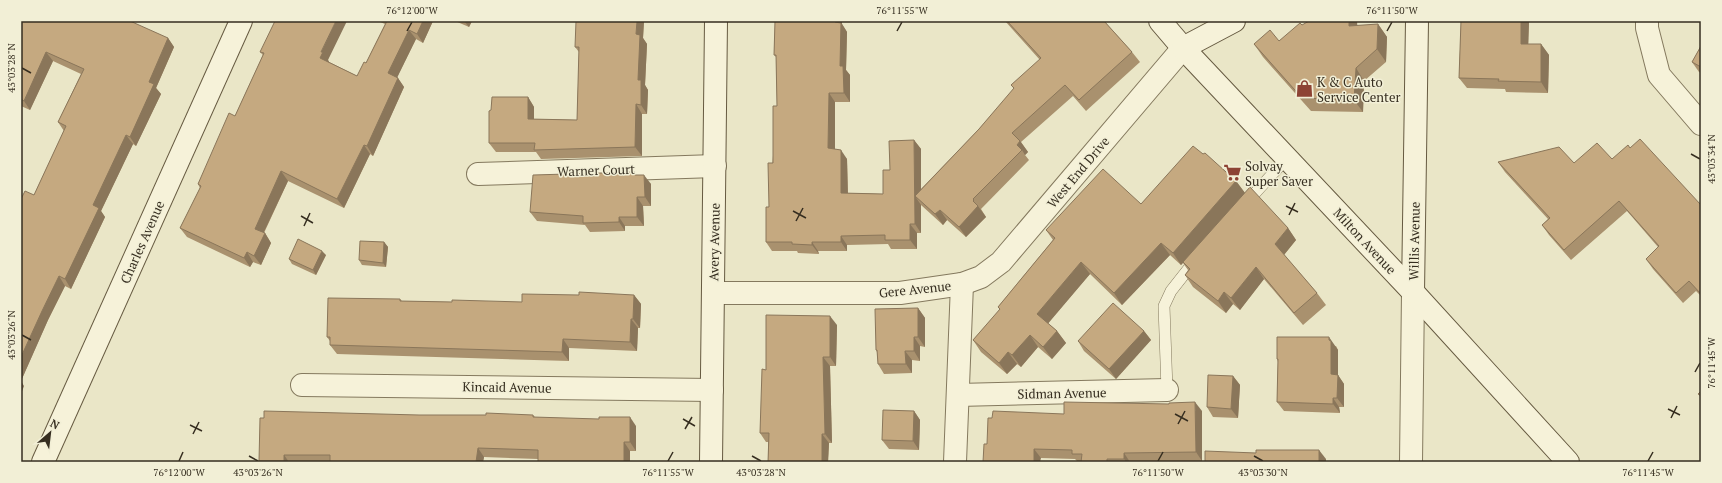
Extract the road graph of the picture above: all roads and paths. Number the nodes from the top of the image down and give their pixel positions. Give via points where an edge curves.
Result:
1 (716, 21) edge
2 (1160, 21) edge
3 (1234, 21) edge
4 (1417, 21) edge
5 (1647, 21) edge
6 (239, 22) edge
7 (1183, 48) junction
8 (1701, 124) edge
9 (1287, 158) junction
10 (714, 166) junction
11 (478, 174) dead end
12 (1239, 211) edge
13 (1204, 250) edge
14 (962, 284) junction
15 (1413, 292) junction
16 (713, 293) junction
17 (302, 385) dead end
18 (712, 390) junction
19 (1167, 390) joint
20 (958, 395) junction
21 (43, 462) edge
22 (711, 462) edge
23 (955, 462) edge
24 (1410, 462) edge
25 (1568, 462) edge

1 - 10 street, Avery Avenue
2 - 7 street, Milton Avenue
3 - 7 street
4 - 15 street, Willis Avenue
5 - 8 street via 1659,75
6 - 21 street, Charles Avenue
7 - 9 street, Milton Avenue
7 - 14 street, West End Drive via 1001,262 981,277
9 - 12 lane
9 - 15 street, Milton Avenue
10 - 11 street, Warner Court
10 - 16 street, Avery Avenue
13 - 19 lane via 1171,291 1164,306
14 - 16 street, Gere Avenue via 900,293
14 - 20 street, Gere Avenue
15 - 24 street, Willis Avenue
15 - 25 street, Milton Avenue
16 - 18 street, Avery Avenue
17 - 18 street, Kincaid Avenue
18 - 22 street, Avery Avenue
19 - 20 street, Sidman Avenue
20 - 23 street, Gere Avenue

